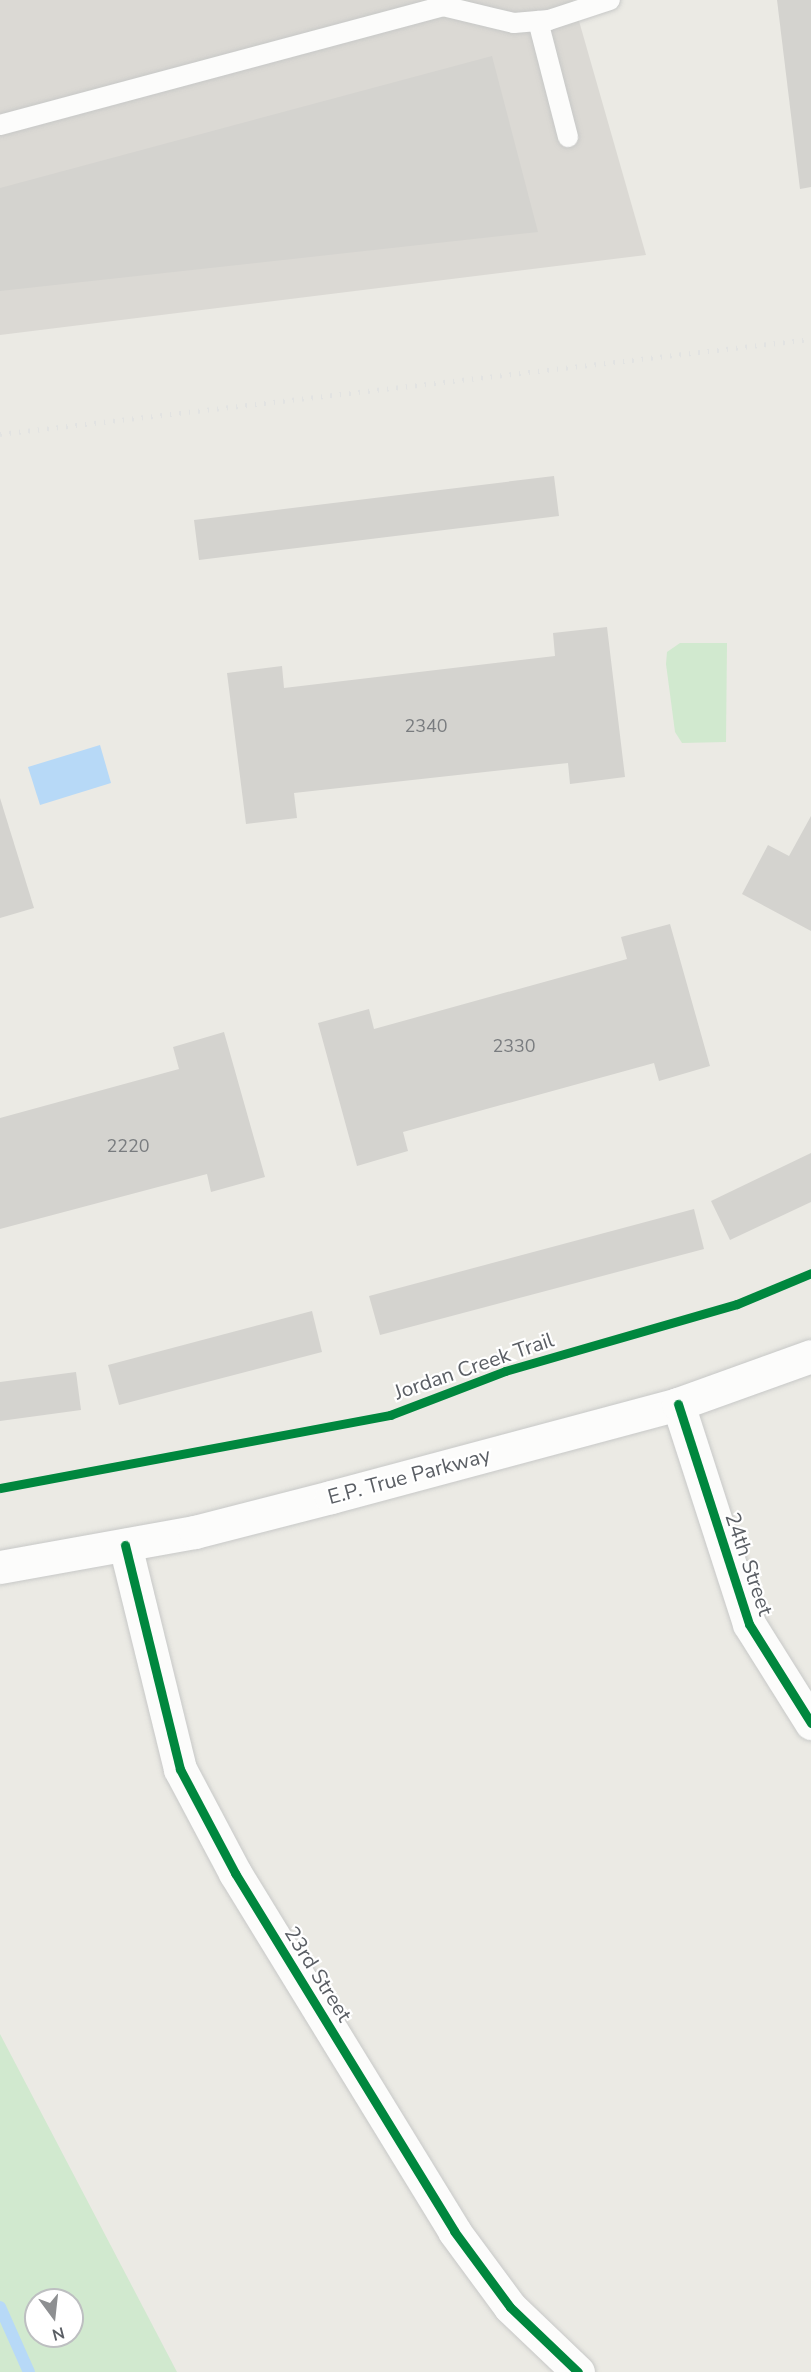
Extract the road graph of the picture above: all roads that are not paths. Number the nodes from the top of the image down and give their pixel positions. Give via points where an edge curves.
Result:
1 (610, 0) edge
2 (538, 21) junction
3 (0, 125) edge
4 (568, 137) dead end
5 (811, 1356) edge
6 (678, 1404) junction
7 (125, 1545) junction
8 (0, 1568) edge
9 (811, 1723) edge
10 (578, 2372) edge

1 - 2 lane
2 - 3 lane via 514,23 444,6
2 - 4 lane
5 - 6 street, E.P. True Parkway
6 - 7 street, E.P. True Parkway via 195,1532
6 - 9 street, 24th Street via 749,1624
7 - 8 street, E.P. True Parkway
7 - 10 street, 23rd Street via 180,1769 235,1873 454,2231 510,2307

